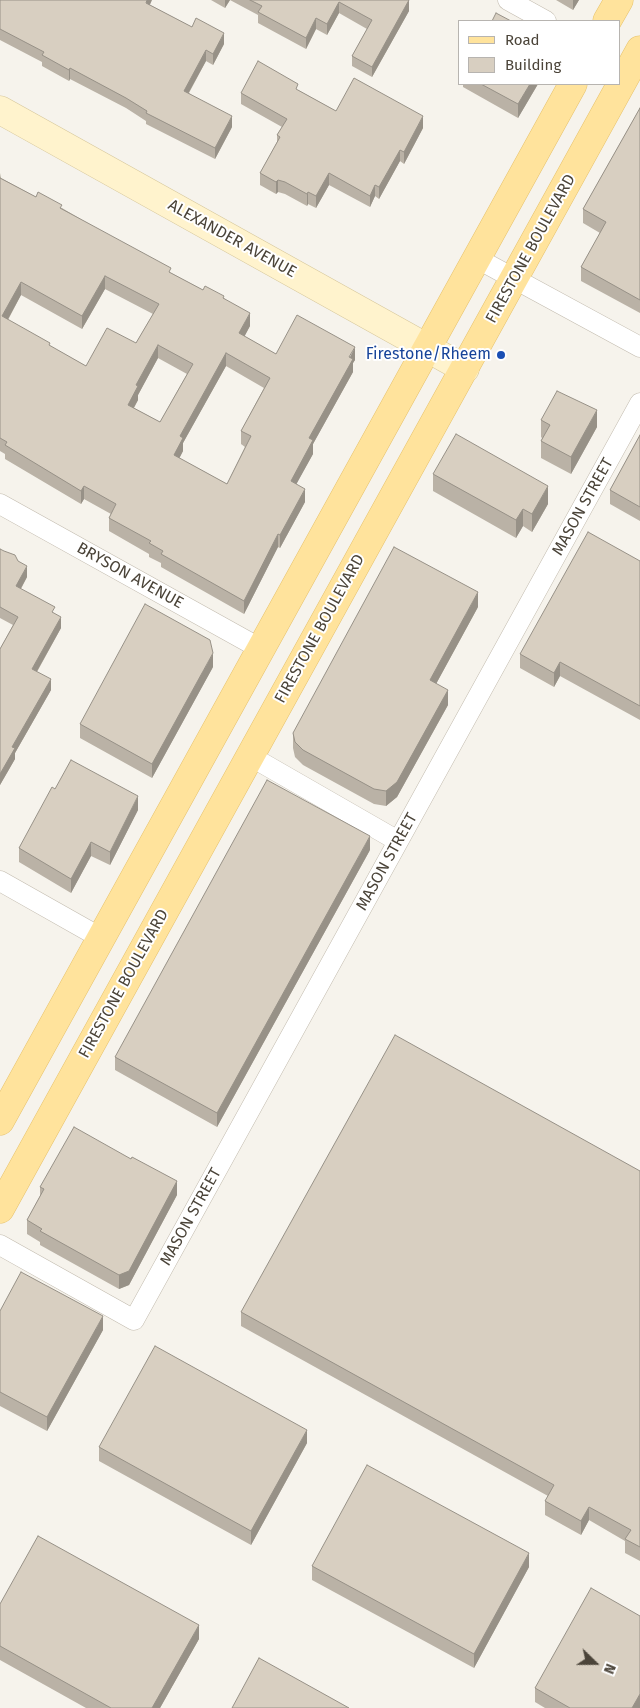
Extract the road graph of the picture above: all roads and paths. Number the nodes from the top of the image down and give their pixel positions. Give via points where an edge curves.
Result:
1 (508, 0) edge
2 (619, 0) edge
3 (544, 20) edge
4 (608, 20) edge
5 (640, 50) edge
6 (572, 85) edge
7 (0, 110) edge
8 (478, 259) junction
9 (515, 278) junction
10 (640, 347) edge
11 (427, 348) junction
12 (464, 368) junction
13 (640, 403) edge
14 (0, 504) edge
15 (261, 648) junction
16 (250, 756) junction
17 (398, 841) junction
18 (0, 881) edge
19 (101, 938) junction
20 (0, 1121) edge
21 (0, 1208) edge
22 (0, 1245) edge

1 - 3 street
2 - 4 main road
5 - 9 main road, FIRESTONE BOULEVARD
6 - 8 main road
7 - 11 street, ALEXANDER AVENUE
8 - 9 street
8 - 11 main road
9 - 10 street
9 - 12 main road, FIRESTONE BOULEVARD
11 - 12 street, ALEXANDER AVENUE
11 - 15 main road
12 - 16 main road, FIRESTONE BOULEVARD
13 - 17 street, MASON STREET
14 - 15 street, BRYSON AVENUE
15 - 19 main road
16 - 17 street
16 - 21 main road, FIRESTONE BOULEVARD
17 - 22 street, MASON STREET via 134,1320
18 - 19 street
19 - 20 main road

